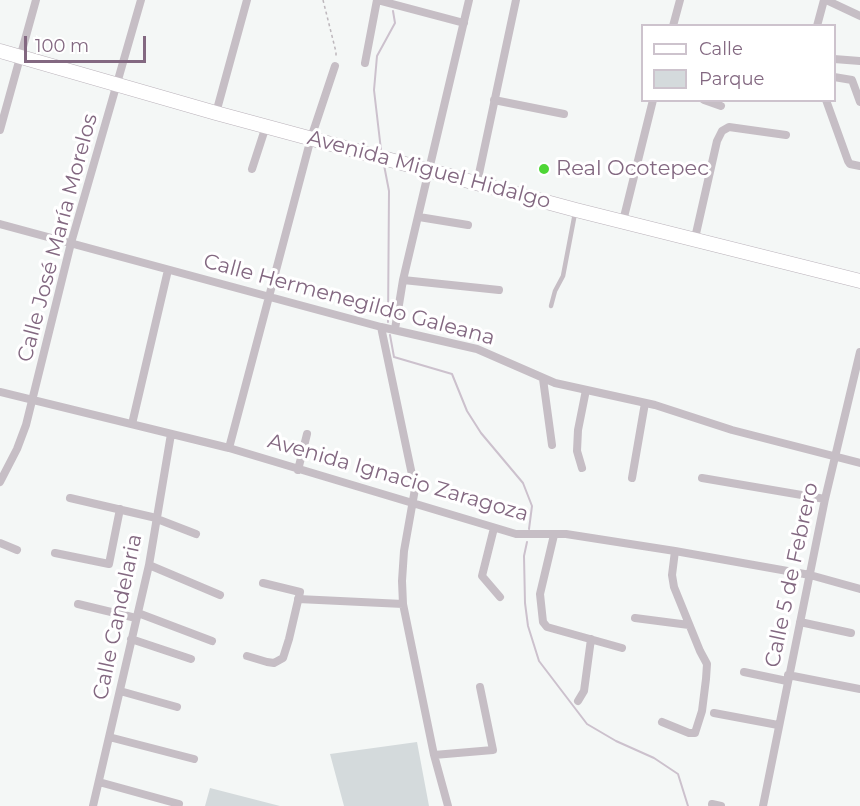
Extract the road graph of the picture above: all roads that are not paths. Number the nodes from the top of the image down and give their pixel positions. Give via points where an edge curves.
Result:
1 (36, 0) edge
2 (141, 0) edge
3 (247, 0) edge
4 (377, 0) edge
5 (469, 0) edge
6 (516, 0) edge
7 (680, 0) edge
8 (825, 0) edge
9 (841, 3) edge
10 (860, 15) edge
11 (464, 23) junction
12 (674, 24) edge
13 (819, 24) edge
14 (0, 51) edge
15 (21, 57) junction
16 (836, 59) edge
17 (860, 61) edge
18 (364, 63) dead end
19 (335, 66) road end
20 (836, 77) edge
21 (118, 85) junction
22 (494, 100) junction
23 (653, 102) edge
24 (710, 102) edge
25 (827, 102) edge
26 (860, 102) edge
27 (721, 106) dead end
28 (216, 113) junction
29 (564, 114) dead end
30 (266, 126) junction
31 (0, 130) edge
32 (786, 135) dead end
33 (311, 138) junction
34 (860, 166) edge
35 (252, 169) dead end
36 (429, 171) junction
37 (477, 183) junction
38 (576, 210) junction
39 (418, 217) junction
40 (623, 221) junction
41 (0, 224) edge
42 (468, 225) dead end
43 (695, 238) junction
44 (71, 243) junction
45 (168, 270) junction
46 (403, 280) junction
47 (860, 281) edge
48 (499, 290) dead end
49 (269, 297) junction
50 (551, 306) dead end
51 (381, 327) junction
52 (395, 329) junction
53 (860, 352) edge
54 (543, 379) junction
55 (586, 390) junction
56 (0, 392) edge
57 (33, 400) junction
58 (645, 403) junction
59 (132, 424) junction
60 (171, 434) junction
61 (307, 434) dead end
62 (552, 445) dead end
63 (229, 448) junction
64 (836, 457) junction
65 (860, 463) edge
66 (582, 468) dead end
67 (298, 470) junction
68 (632, 478) dead end
69 (702, 478) dead end
70 (0, 482) edge
71 (70, 498) dead end
72 (825, 499) junction
73 (413, 504) junction
74 (120, 509) junction
75 (157, 518) junction
76 (494, 528) junction
77 (196, 534) dead end
78 (554, 535) junction
79 (0, 543) edge
80 (17, 550) dead end
81 (675, 551) junction
82 (55, 553) dead end
83 (149, 565) junction
84 (810, 575) junction
85 (263, 583) dead end
86 (860, 589) edge
87 (220, 595) dead end
88 (501, 597) dead end
89 (298, 599) junction
90 (78, 604) dead end
91 (403, 604) junction
92 (137, 616) junction
93 (635, 618) dead end
94 (800, 622) junction
95 (688, 625) junction
96 (851, 633) dead end
97 (132, 639) junction
98 (591, 639) junction
99 (212, 641) dead end
100 (622, 648) dead end
101 (247, 656) dead end
102 (191, 659) dead end
103 (744, 672) dead end
104 (788, 678) junction
105 (480, 687) dead end
106 (860, 689) edge
107 (120, 691) junction
108 (578, 701) dead end
109 (177, 707) dead end
110 (714, 713) dead end
111 (662, 722) dead end
112 (778, 725) junction
113 (109, 737) junction
114 (434, 755) junction
115 (194, 759) dead end
116 (99, 782) junction
117 (179, 804) dead end
118 (712, 804) dead end
119 (93, 806) edge
120 (448, 806) edge
121 (721, 806) edge
122 (763, 806) edge

1 - 15 street
2 - 21 street, Calle José María Morelos
3 - 28 street
4 - 11 street
4 - 18 street
5 - 11 street
6 - 22 street
7 - 12 street
8 - 9 street
8 - 13 street
9 - 10 street
11 - 36 street
14 - 15 main road, Avenida Miguel Hidalgo
15 - 21 main road, Avenida Miguel Hidalgo
15 - 31 street
16 - 17 street
19 - 33 street
20 - 26 street via 852,80
21 - 28 main road, Avenida Miguel Hidalgo
21 - 44 street, Calle José María Morelos
22 - 29 street
22 - 37 street
23 - 40 street
24 - 27 street
25 - 34 street via 848,161
28 - 30 main road, Avenida Miguel Hidalgo
30 - 33 main road, Avenida Miguel Hidalgo
30 - 35 street
32 - 43 street via 729,127 722,131
33 - 36 main road, Avenida Miguel Hidalgo
33 - 49 street
36 - 37 main road, Avenida Miguel Hidalgo
36 - 39 street
37 - 38 main road, Avenida Miguel Hidalgo
38 - 40 main road, Avenida Miguel Hidalgo
38 - 50 lane via 563,276
39 - 42 street
39 - 46 street
40 - 43 main road, Avenida Miguel Hidalgo
41 - 44 street, Calle Hermenegildo Galeana
43 - 47 main road, Avenida Miguel Hidalgo
44 - 45 street, Calle Hermenegildo Galeana
44 - 57 street, Calle José María Morelos
45 - 49 street, Calle Hermenegildo Galeana
45 - 59 street
46 - 48 street
46 - 52 street
49 - 51 street, Calle Hermenegildo Galeana
49 - 63 street
51 - 52 street, Calle Hermenegildo Galeana
51 - 73 street via 412,466
52 - 54 street, Calle Hermenegildo Galeana via 477,349
53 - 64 street, Calle 5 de Febrero
54 - 55 street, Calle Hermenegildo Galeana
54 - 62 street
55 - 58 street, Calle Hermenegildo Galeana
55 - 66 street via 577,440
56 - 57 street, Avenida Ignacio Zaragoza
57 - 59 street, Avenida Ignacio Zaragoza
57 - 70 street, Calle José María Morelos via 17,449
58 - 64 street, Calle Hermenegildo Galeana
58 - 68 street
59 - 60 street, Avenida Ignacio Zaragoza
60 - 63 street, Avenida Ignacio Zaragoza
60 - 75 street, Calle Candelaria
61 - 67 street
63 - 67 street, Avenida Ignacio Zaragoza
64 - 65 street, Calle Hermenegildo Galeana
64 - 72 street, Calle 5 de Febrero
67 - 73 street, Avenida Ignacio Zaragoza
69 - 72 street
71 - 74 street
72 - 84 street, Calle 5 de Febrero
73 - 76 street, Avenida Ignacio Zaragoza
73 - 91 street via 404,551
74 - 75 street
74 - 82 street via 109,564
75 - 77 street
75 - 83 street, Calle Candelaria
76 - 78 street, Avenida Ignacio Zaragoza via 516,534
76 - 88 street via 482,576
78 - 81 street, Avenida Ignacio Zaragoza
78 - 98 street via 540,594 543,622 547,627
79 - 80 street
81 - 84 street, Avenida Ignacio Zaragoza
81 - 95 street via 674,587
83 - 87 street
83 - 92 street, Calle Candelaria
84 - 86 street, Avenida Ignacio Zaragoza
84 - 94 street, Calle 5 de Febrero
85 - 89 street via 300,592
89 - 91 street
89 - 101 street via 282,658 274,663
90 - 92 street
91 - 114 street
92 - 97 street, Calle Candelaria
92 - 99 street
93 - 95 street
94 - 96 street
94 - 104 street, Calle 5 de Febrero
95 - 111 street via 707,664 702,711 695,734
97 - 102 street
97 - 107 street, Calle Candelaria
98 - 100 street
98 - 108 street via 584,691
103 - 104 street
104 - 106 street
104 - 112 street, Calle 5 de Febrero
105 - 114 street via 493,750
107 - 109 street
107 - 113 street, Calle Candelaria
110 - 112 street
112 - 122 street, Calle 5 de Febrero
113 - 115 street
113 - 116 street, Calle Candelaria
114 - 120 street
116 - 117 street
116 - 119 street, Calle Candelaria
118 - 121 street

